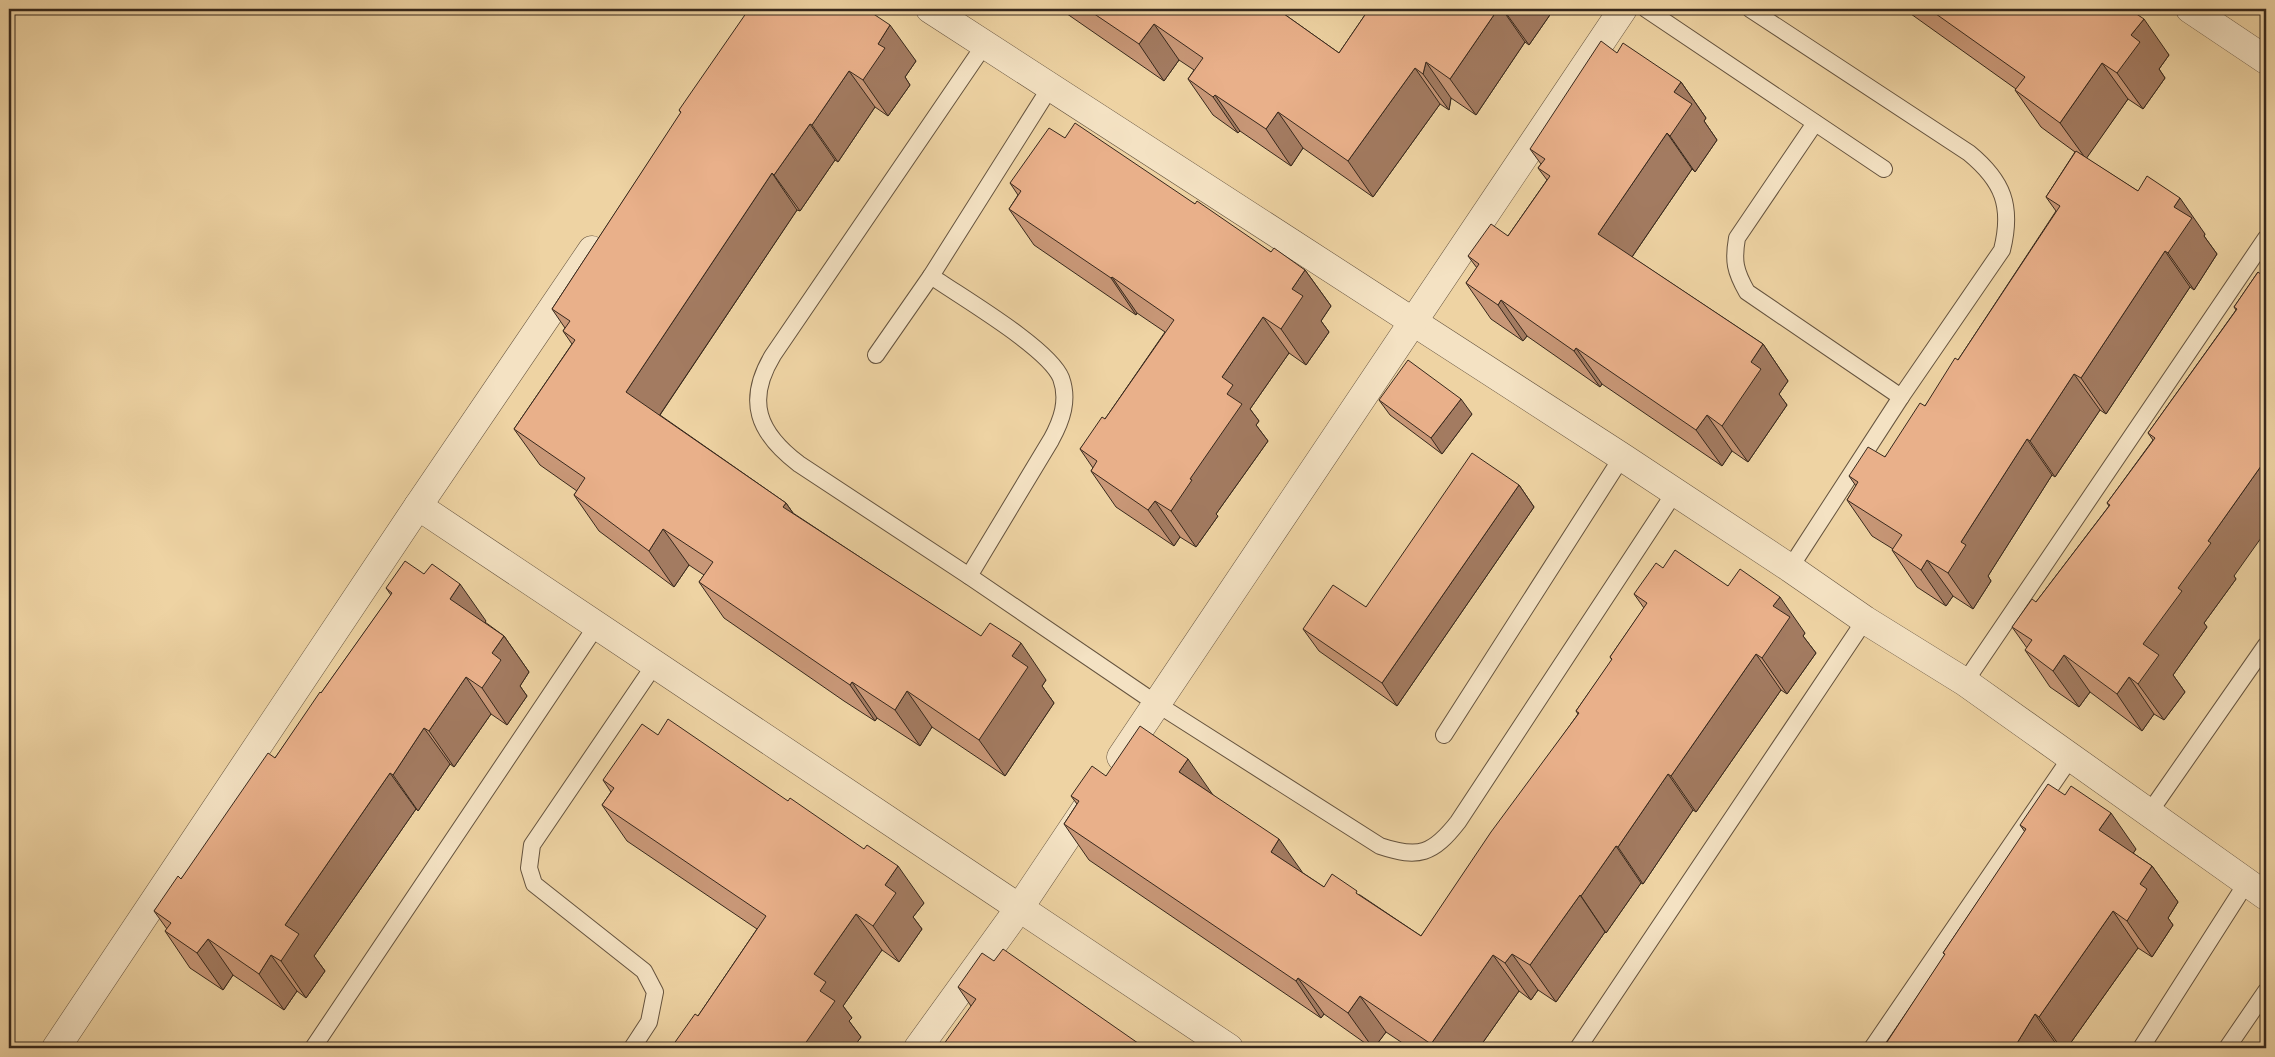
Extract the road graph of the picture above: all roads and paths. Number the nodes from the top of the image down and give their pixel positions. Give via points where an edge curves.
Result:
1 (930, 9) edge
2 (1623, 9) edge
3 (1646, 9) edge
4 (1750, 9) edge
5 (2190, 9) edge
6 (985, 44) junction
7 (2266, 60) edge
8 (1051, 86) junction
9 (1815, 123) junction
10 (1884, 169) dead end
11 (606, 229) edge
12 (2266, 238) edge
13 (931, 276) junction
14 (1415, 321) junction
15 (876, 356) dead end
16 (1901, 397) junction
17 (1622, 457) junction
18 (1675, 492) junction
19 (418, 506) junction
20 (1790, 568) junction
21 (969, 576) junction
22 (1865, 620) junction
23 (597, 625) junction
24 (2266, 646) edge
25 (655, 664) junction
26 (1965, 682) junction
27 (1157, 704) junction
28 (1444, 735) dead end
29 (2071, 757) junction
30 (2149, 813) junction
31 (2257, 889) edge
32 (1020, 907) junction
33 (2266, 991) edge
34 (56, 1048) edge
35 (313, 1048) edge
36 (632, 1048) edge
37 (918, 1048) edge
38 (1229, 1048) edge
39 (1578, 1048) edge
40 (1872, 1048) edge
41 (2141, 1048) edge
42 (2227, 1048) edge

1 - 6 street
2 - 14 street
3 - 9 lane
4 - 16 lane via 1969,153 1986,167 1999,185 2006,206 2007,228 2002,250
5 - 7 street
6 - 8 street
6 - 21 lane via 773,355 762,373 757,394 759,414 767,434 781,451
8 - 13 lane
8 - 14 street
9 - 10 lane
9 - 16 lane via 1737,238 1734,256 1738,275 1747,292
11 - 19 street
12 - 26 lane
13 - 15 lane
13 - 21 lane via 1049,359 1060,378 1065,399 1062,421
14 - 17 street
14 - 27 street
16 - 20 lane
17 - 18 street
17 - 28 lane
18 - 20 street
18 - 27 lane via 1458,822 1443,841 1419,853 1405,854 1380,846
19 - 23 street
19 - 34 street
20 - 22 street
21 - 27 lane
22 - 26 street
22 - 39 lane
23 - 25 street
23 - 35 lane
24 - 30 lane
25 - 32 street
25 - 36 lane via 532,845 529,868 534,884 644,971 655,992 649,1022
26 - 29 street
27 - 32 street
29 - 30 street
29 - 40 lane
30 - 31 street
31 - 41 lane
32 - 37 street
32 - 38 street
33 - 42 lane

